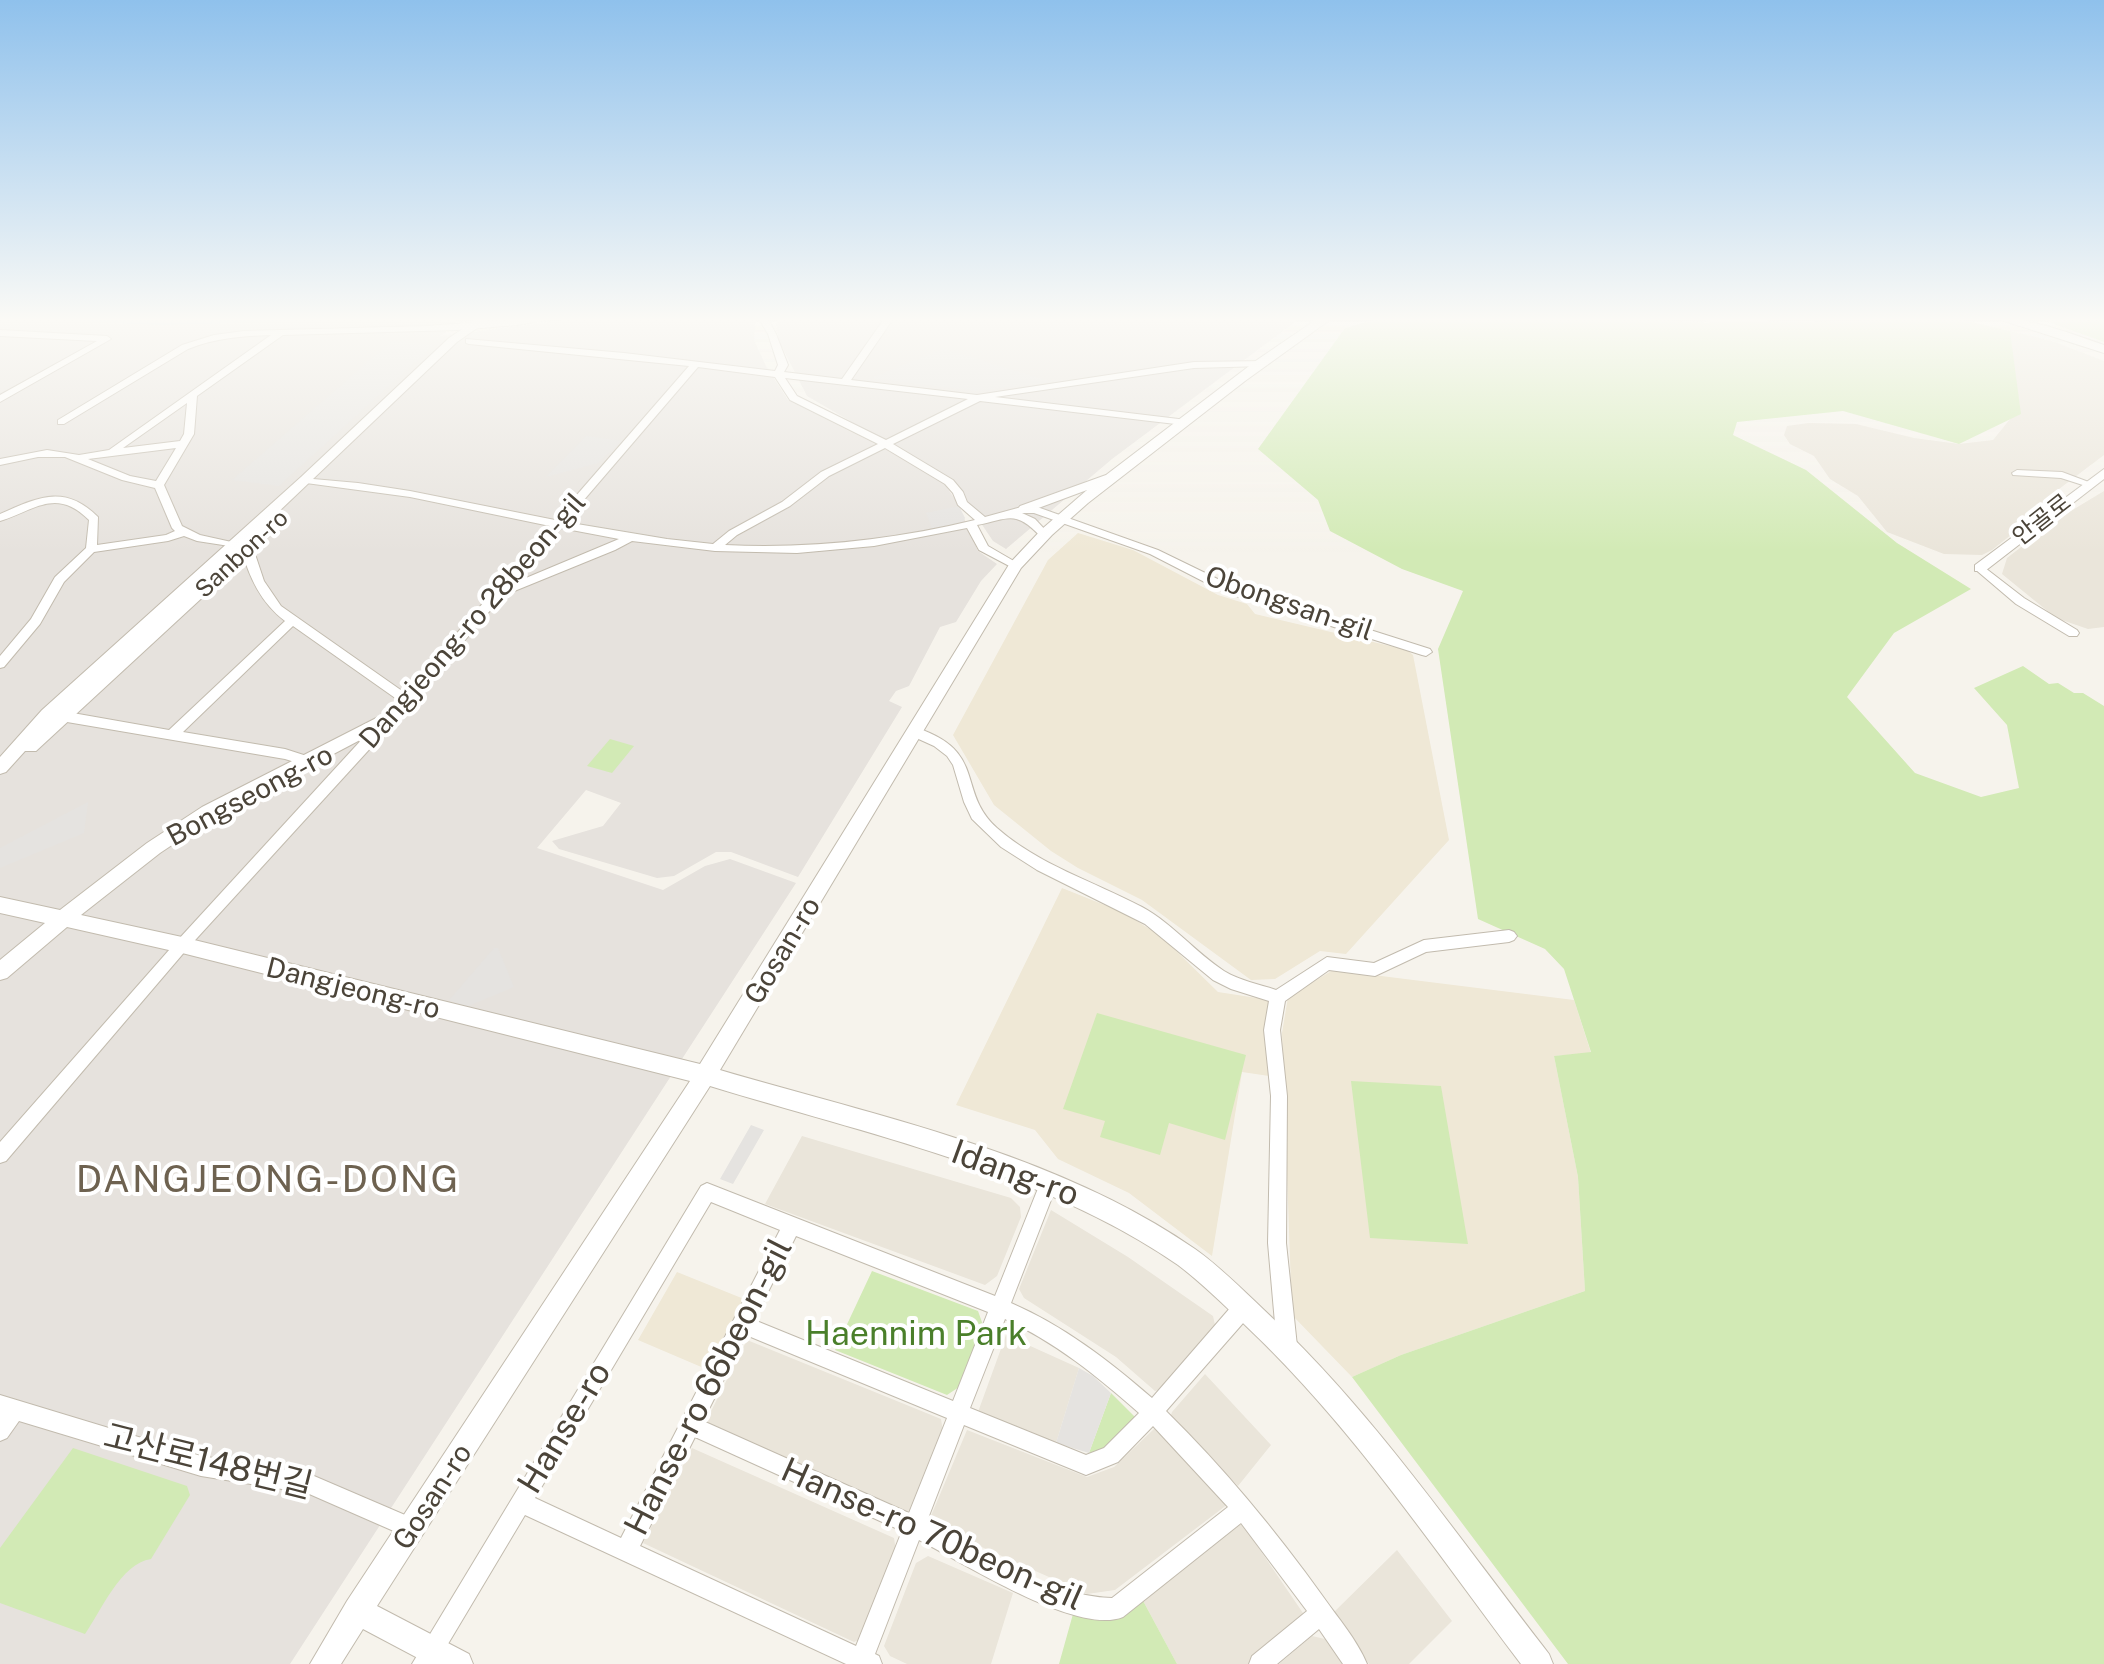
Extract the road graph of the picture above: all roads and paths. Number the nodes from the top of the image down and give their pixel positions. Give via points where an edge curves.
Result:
1 (103, 397) edge
2 (190, 397) edge
3 (192, 397) edge
4 (397, 397) edge
5 (407, 397) edge
6 (668, 397) edge
7 (792, 397) edge
8 (981, 397) edge
9 (987, 397) edge
10 (1218, 397) edge
11 (61, 422) dead end
12 (1184, 422) junction
13 (884, 443) junction
14 (182, 444) junction
15 (114, 450) junction
16 (78, 458) junction
17 (0, 462) edge
18 (2017, 473) dead end
19 (2104, 473) edge
20 (1118, 474) junction
21 (314, 480) junction
22 (2089, 484) junction
23 (159, 485) junction
24 (1025, 509) junction
25 (1005, 515) junction
26 (0, 518) edge
27 (1063, 519) junction
28 (561, 522) junction
29 (977, 522) junction
30 (184, 532) junction
31 (1045, 535) junction
32 (632, 536) junction
33 (239, 546) junction
34 (715, 548) junction
35 (91, 549) junction
36 (1015, 566) junction
37 (1980, 568) joint
38 (500, 593) junction
39 (293, 620) junction
40 (2073, 633) dead end
41 (1426, 652) dead end
42 (0, 664) edge
43 (405, 699) junction
44 (392, 716) junction
45 (67, 717) junction
46 (917, 733) junction
47 (172, 735) junction
48 (311, 762) junction
49 (0, 770) edge
50 (0, 905) edge
51 (63, 920) junction
52 (1509, 936) dead end
53 (182, 945) junction
54 (0, 972) edge
55 (1278, 997) junction
56 (705, 1075) junction
57 (2, 1151) edge
58 (1049, 1182) junction
59 (792, 1226) junction
60 (1244, 1307) junction
61 (1000, 1308) junction
62 (742, 1324) junction
63 (1287, 1346) junction
64 (8, 1408) edge
65 (959, 1412) junction
66 (1152, 1414) junction
67 (690, 1425) junction
68 (0, 1431) edge
69 (520, 1502) junction
70 (1243, 1509) junction
71 (914, 1526) junction
72 (412, 1528) junction
73 (627, 1549) junction
74 (357, 1611) junction
75 (1322, 1612) junction
76 (428, 1657) edge
77 (1530, 1660) edge
78 (864, 1663) edge
79 (324, 1664) edge
80 (459, 1664) edge
81 (1260, 1664) edge
82 (1356, 1664) edge

1 - 11 street
2 - 15 street
3 - 14 street via 189,434
4 - 21 street, Sanbon-ro
5 - 21 street, Sanbon-ro
6 - 28 street, Dangjeong-ro 28beon-gil
7 - 13 street
8 - 13 street
9 - 12 street
10 - 12 street, Gosan-ro
12 - 20 street, Gosan-ro
13 - 29 street via 949,482
13 - 34 street via 825,474
14 - 15 street
14 - 23 street
15 - 16 street
16 - 17 street via 41,454
16 - 23 street via 128,480
18 - 22 street via 2062,475
19 - 22 street, 안골로
20 - 24 street
20 - 27 street, Gosan-ro
21 - 28 street
21 - 33 street, Sanbon-ro
22 - 37 street, 안골로
23 - 30 street via 170,517
24 - 25 street
24 - 27 street, Obongsan-gil
25 - 29 street
25 - 31 street via 1023,515
26 - 35 street via 56,498 83,508 94,519
27 - 31 street, Gosan-ro
27 - 41 street, Obongsan-gil via 1154,552 1228,589
28 - 32 street
28 - 38 street, Dangjeong-ro 28beon-gil
29 - 34 street via 838,547
29 - 36 street via 983,548
30 - 33 street
30 - 35 street
31 - 36 street, Gosan-ro
32 - 34 street
32 - 38 street
33 - 39 street via 262,591
33 - 45 street, Sanbon-ro
33 - 49 street, Sanbon-ro via 48,714
35 - 42 street via 59,580 36,621
36 - 46 street, Gosan-ro
37 - 40 street via 2020,601
38 - 43 street, Dangjeong-ro 28beon-gil
39 - 43 street
39 - 47 street
43 - 44 street, Dangjeong-ro 28beon-gil
44 - 48 street, Bongseong-ro
44 - 53 street, Dangjeong-ro 28beon-gil
45 - 47 street
45 - 49 street, Sanbon-ro
46 - 55 street via 949,747 966,777 971,807 1016,850 1065,880 1140,913 1230,981
46 - 56 street, Gosan-ro
47 - 48 street
48 - 51 street, Bongseong-ro via 173,834
50 - 51 street, Dangjeong-ro
51 - 53 street, Dangjeong-ro
51 - 54 street, Bongseong-ro
52 - 55 street via 1424,946 1375,970 1327,963
53 - 56 street, Dangjeong-ro
53 - 57 street, Dangjeong-ro 28beon-gil
55 - 63 street via 1272,1030 1279,1096 1277,1243
56 - 58 street, Idang-ro
56 - 72 street, Gosan-ro
58 - 60 street, Idang-ro via 1121,1217 1185,1257
58 - 61 street
59 - 61 street
59 - 62 street, Hanse-ro 66beon-gil
59 - 69 street, Hanse-ro via 707,1192
60 - 63 street, Idang-ro
60 - 66 street
61 - 65 street
61 - 66 street via 1070,1344
62 - 65 street
62 - 67 street, Hanse-ro 66beon-gil
63 - 77 street, Idang-ro via 1384,1460
64 - 68 street
64 - 72 street, 고산로148번길 via 201,1466 307,1483
65 - 66 street via 1086,1465 1111,1455
65 - 71 street
66 - 70 street
67 - 71 street, Hanse-ro 70beon-gil
67 - 73 street, Hanse-ro 66beon-gil
69 - 73 street, Hanse-ro 66beon-gil
69 - 76 street, Hanse-ro
70 - 71 street, Hanse-ro 70beon-gil via 1115,1609 1099,1611 1044,1592
70 - 75 street
71 - 78 street
72 - 74 street, Gosan-ro
73 - 78 street, Hanse-ro 66beon-gil
74 - 76 street
74 - 79 street, Gosan-ro
75 - 81 street
75 - 82 street
76 - 80 street

